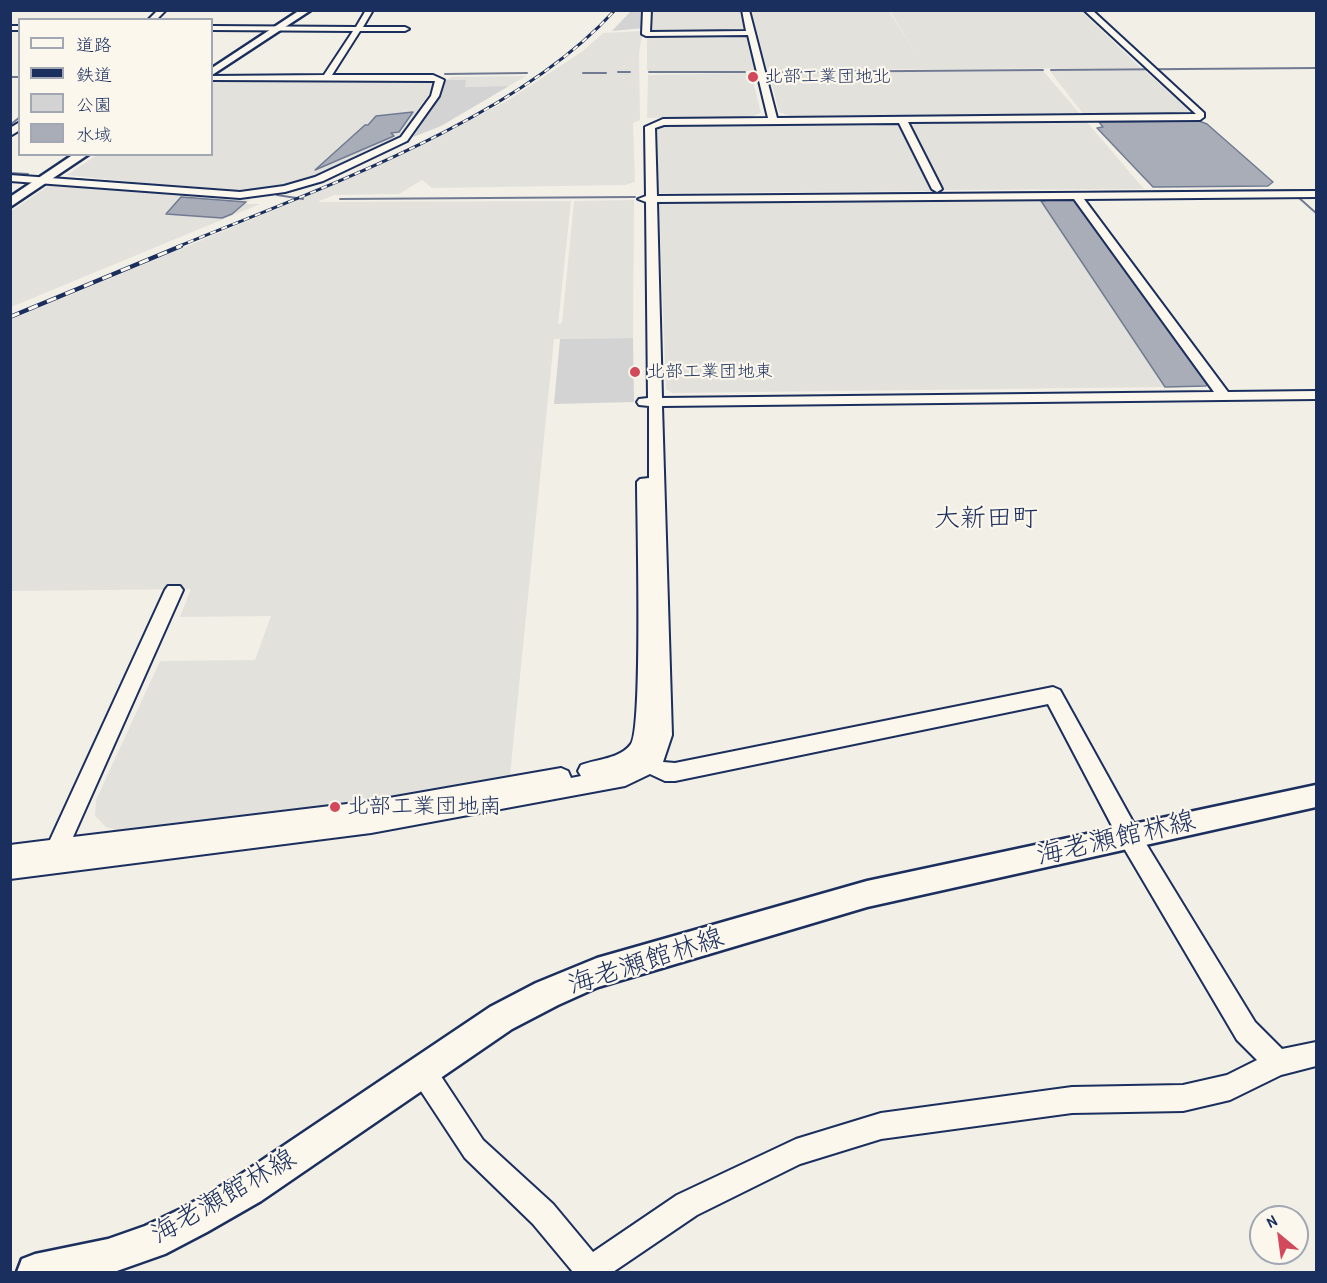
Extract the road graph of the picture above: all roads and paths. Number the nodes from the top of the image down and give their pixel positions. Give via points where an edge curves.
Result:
1 (298, 10) edge
2 (308, 10) edge
3 (370, 10) edge
4 (646, 10) edge
5 (746, 10) edge
6 (1087, 10) edge
7 (213, 28) edge
8 (275, 28) junction
9 (359, 28) junction
10 (405, 29) dead end
11 (752, 33) junction
12 (213, 65) edge
13 (213, 71) edge
14 (327, 77) junction
15 (213, 78) edge
16 (902, 119) junction
17 (772, 120) junction
18 (70, 156) edge
19 (80, 156) edge
20 (10, 178) edge
21 (39, 181) junction
22 (937, 189) dead end
23 (1317, 194) edge
24 (10, 195) edge
25 (1077, 196) junction
26 (647, 199) junction
27 (10, 203) edge
28 (1223, 395) junction
29 (1317, 395) edge
30 (650, 401) junction
31 (174, 590) dead end
32 (650, 765) junction
33 (1317, 796) edge
34 (1129, 836) junction
35 (10, 855) edge
36 (53, 857) junction
37 (10, 869) edge
38 (1317, 1054) edge
39 (1278, 1063) junction
40 (423, 1070) junction
41 (35, 1272) edge
42 (590, 1272) edge

1 - 8 main road
2 - 8 main road
3 - 9 street
4 - 11 street via 646,34
5 - 11 street
6 - 16 street via 1200,117
7 - 8 street
8 - 9 street
8 - 12 main road
8 - 13 main road
9 - 10 street
9 - 14 street
11 - 17 street
14 - 15 street
14 - 21 street via 440,80 435,96 404,139 296,187 240,195
16 - 17 street
16 - 22 street
17 - 26 street via 653,124 649,129
18 - 21 main road
19 - 21 main road
20 - 21 street
21 - 24 main road
21 - 27 main road
23 - 25 street
25 - 26 street
25 - 28 street
26 - 30 street
28 - 29 street
28 - 30 street
30 - 32 street via 662,735 657,756
30 - 36 street via 647,702 644,740 632,757 601,769 372,810
31 - 36 street
32 - 34 street via 675,772 1053,695
32 - 36 street via 625,777 372,824
33 - 34 main road, 海老瀬館林線
34 - 39 street via 1246,1031
34 - 40 main road, 海老瀬館林線 via 867,894 597,974 501,1018
35 - 36 street
36 - 37 street
38 - 39 street
39 - 42 street via 1230,1087 1183,1098 1072,1100 881,1126 796,1152 687,1205
40 - 41 main road, 海老瀬館林線 via 249,1189 195,1220 108,1257
40 - 42 street via 474,1149 543,1214

